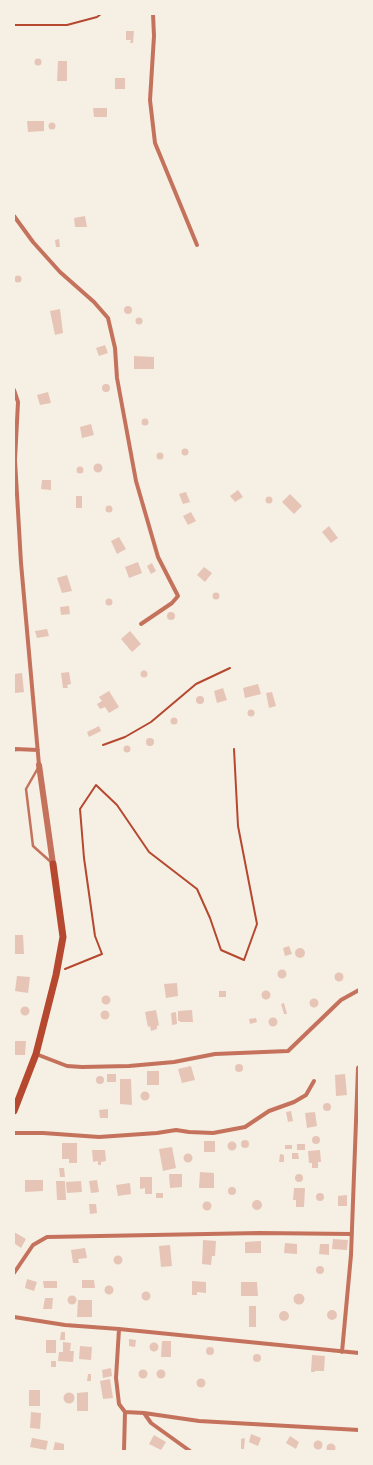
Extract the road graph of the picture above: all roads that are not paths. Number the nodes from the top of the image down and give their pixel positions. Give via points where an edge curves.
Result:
1 (153, 14) edge
2 (14, 216) edge
3 (197, 245) dead end
4 (14, 390) edge
5 (141, 624) dead end
6 (14, 750) edge
7 (38, 750) junction
8 (39, 765) junction
9 (53, 864) junction
10 (359, 990) edge
11 (36, 1054) junction
12 (359, 1067) edge
13 (314, 1081) dead end
14 (14, 1111) edge
15 (14, 1132) edge
16 (352, 1234) junction
17 (14, 1273) edge
18 (14, 1316) edge
19 (119, 1329) junction
20 (342, 1352) junction
21 (359, 1353) edge
22 (125, 1412) junction
23 (144, 1413) junction
24 (359, 1430) edge
25 (124, 1451) edge
26 (190, 1451) edge

1 - 3 street via 150,100 155,144
2 - 5 street via 60,272 108,318 136,481 158,557 178,596
4 - 7 street via 18,402 15,460 21,563
6 - 7 street
7 - 8 street
8 - 9 street
8 - 9 lane via 26,789 33,846
9 - 11 main road via 63,937
10 - 11 street via 341,1000 288,1051 215,1054 174,1062 82,1067 67,1066
11 - 14 main road
12 - 16 street
13 - 15 street via 306,1095 294,1102 269,1111 245,1127 213,1133 176,1130 99,1137
16 - 17 street via 260,1232 47,1237 33,1245
16 - 20 street
18 - 19 street via 65,1325
19 - 20 street
19 - 22 street via 116,1378 119,1404
20 - 21 street
22 - 23 street
22 - 25 street
23 - 24 street via 198,1421
23 - 26 street via 151,1423

